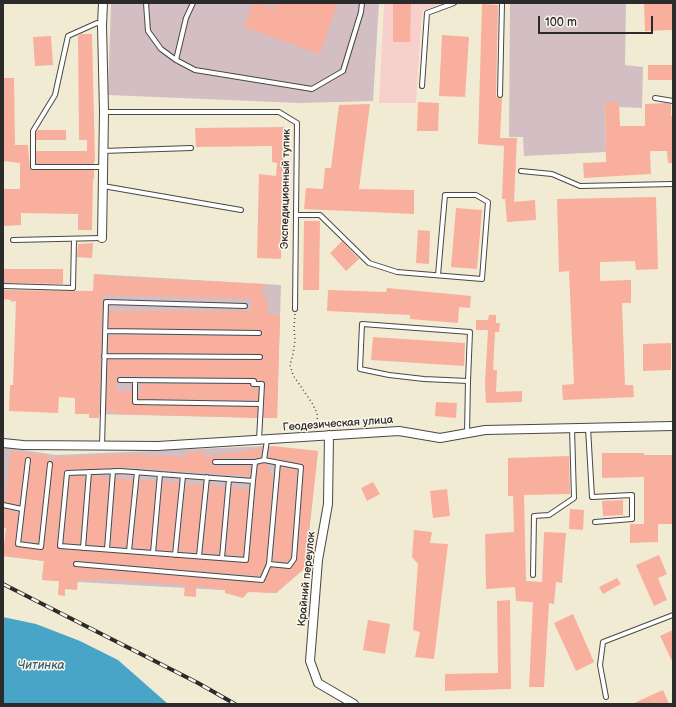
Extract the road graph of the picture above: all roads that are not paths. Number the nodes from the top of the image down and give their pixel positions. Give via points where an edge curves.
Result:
1 (103, 3) edge
2 (146, 3) edge
3 (193, 3) edge
4 (362, 3) edge
5 (454, 3) edge
6 (502, 3) edge
7 (102, 25) junction
8 (176, 60) junction
9 (422, 86) dead end
10 (500, 95) dead end
11 (655, 98) dead end
12 (673, 101) edge
13 (104, 112) junction
14 (191, 148) dead end
15 (103, 151) junction
16 (103, 167) junction
17 (521, 171) dead end
18 (673, 184) edge
19 (103, 186) junction
20 (241, 210) dead end
21 (296, 214) junction
22 (102, 238) joint
23 (74, 239) junction
24 (13, 240) dead end
25 (438, 275) junction
26 (3, 286) edge
27 (245, 306) dead end
28 (295, 309) road end
29 (105, 331) junction
30 (259, 333) dead end
31 (104, 356) junction
32 (260, 357) dead end
33 (120, 380) dead end
34 (135, 380) junction
35 (468, 381) junction
36 (261, 404) junction
37 (673, 426) edge
38 (572, 428) junction
39 (588, 428) junction
40 (466, 433) junction
41 (328, 435) junction
42 (263, 439) junction
43 (3, 442) edge
44 (102, 446) junction
45 (28, 460) dead end
46 (264, 460) junction
47 (215, 462) dead end
48 (255, 462) junction
49 (278, 462) junction
50 (50, 464) dead end
51 (113, 471) junction
52 (89, 472) junction
53 (137, 472) junction
54 (160, 474) junction
55 (183, 476) junction
56 (207, 477) junction
57 (229, 479) junction
58 (253, 481) junction
59 (3, 505) edge
60 (22, 509) junction
61 (595, 522) dead end
62 (83, 548) junction
63 (107, 549) junction
64 (129, 551) junction
65 (153, 553) junction
66 (175, 555) junction
67 (199, 556) junction
68 (222, 558) junction
69 (76, 564) dead end
70 (269, 564) junction
71 (533, 575) dead end
72 (673, 615) edge
73 (606, 697) dead end
74 (354, 704) edge

1 - 7 street
2 - 8 lane via 148,31 161,49
3 - 8 lane via 186,18
4 - 8 lane via 343,71 312,89 195,70
5 - 9 lane via 427,13
6 - 10 lane
7 - 13 street
7 - 16 lane via 96,23 68,36 55,95 33,131 33,167
11 - 12 lane
13 - 15 street
13 - 21 lane, Экспедиционный тупик via 279,112 298,123
14 - 15 lane
15 - 16 street
16 - 19 street
17 - 18 lane via 552,174 580,186
19 - 20 lane
19 - 22 street
21 - 25 lane via 320,215 369,263 396,272
21 - 28 lane, Экспедиционный тупик
22 - 23 lane
23 - 24 lane
23 - 26 lane via 73,288
25 - 25 lane via 482,279 488,202 476,195 445,195
27 - 29 lane via 106,302
29 - 30 lane
29 - 31 lane
31 - 32 lane
31 - 44 lane
33 - 34 lane
34 - 36 lane via 135,402
34 - 36 lane via 254,381 253,384 262,384
35 - 35 lane via 470,332 362,324 360,369 424,379
35 - 40 lane
36 - 42 lane
37 - 39 street, Геодезическая улица
38 - 39 street, Геодезическая улица
38 - 40 street, Геодезическая улица via 485,430
38 - 71 lane via 574,498 549,515 534,516
39 - 61 lane via 592,497 632,495 632,519
40 - 41 street, Геодезическая улица via 440,438 399,431
41 - 42 street, Геодезическая улица
41 - 74 street, Крайний переулок via 328,504 318,560 310,661 318,683
42 - 44 street, Геодезическая улица via 158,446
42 - 46 lane
43 - 44 street, Геодезическая улица via 23,445
45 - 60 lane
46 - 48 lane
46 - 49 lane
47 - 48 lane
48 - 58 lane
49 - 70 lane
49 - 70 lane via 301,467 294,560 289,566
50 - 60 lane via 40,547 18,544
51 - 52 lane
51 - 53 lane
51 - 63 lane
52 - 62 lane
52 - 62 lane via 67,473 60,546
53 - 54 lane
53 - 64 lane
54 - 55 lane
54 - 65 lane
55 - 56 lane
55 - 66 lane
56 - 57 lane
56 - 67 lane
57 - 58 lane
57 - 68 lane
58 - 68 lane via 246,560
59 - 60 lane
62 - 63 lane
63 - 64 lane
64 - 65 lane
65 - 66 lane
66 - 67 lane
67 - 68 lane
69 - 70 lane via 262,580
72 - 73 lane via 603,642 600,665

